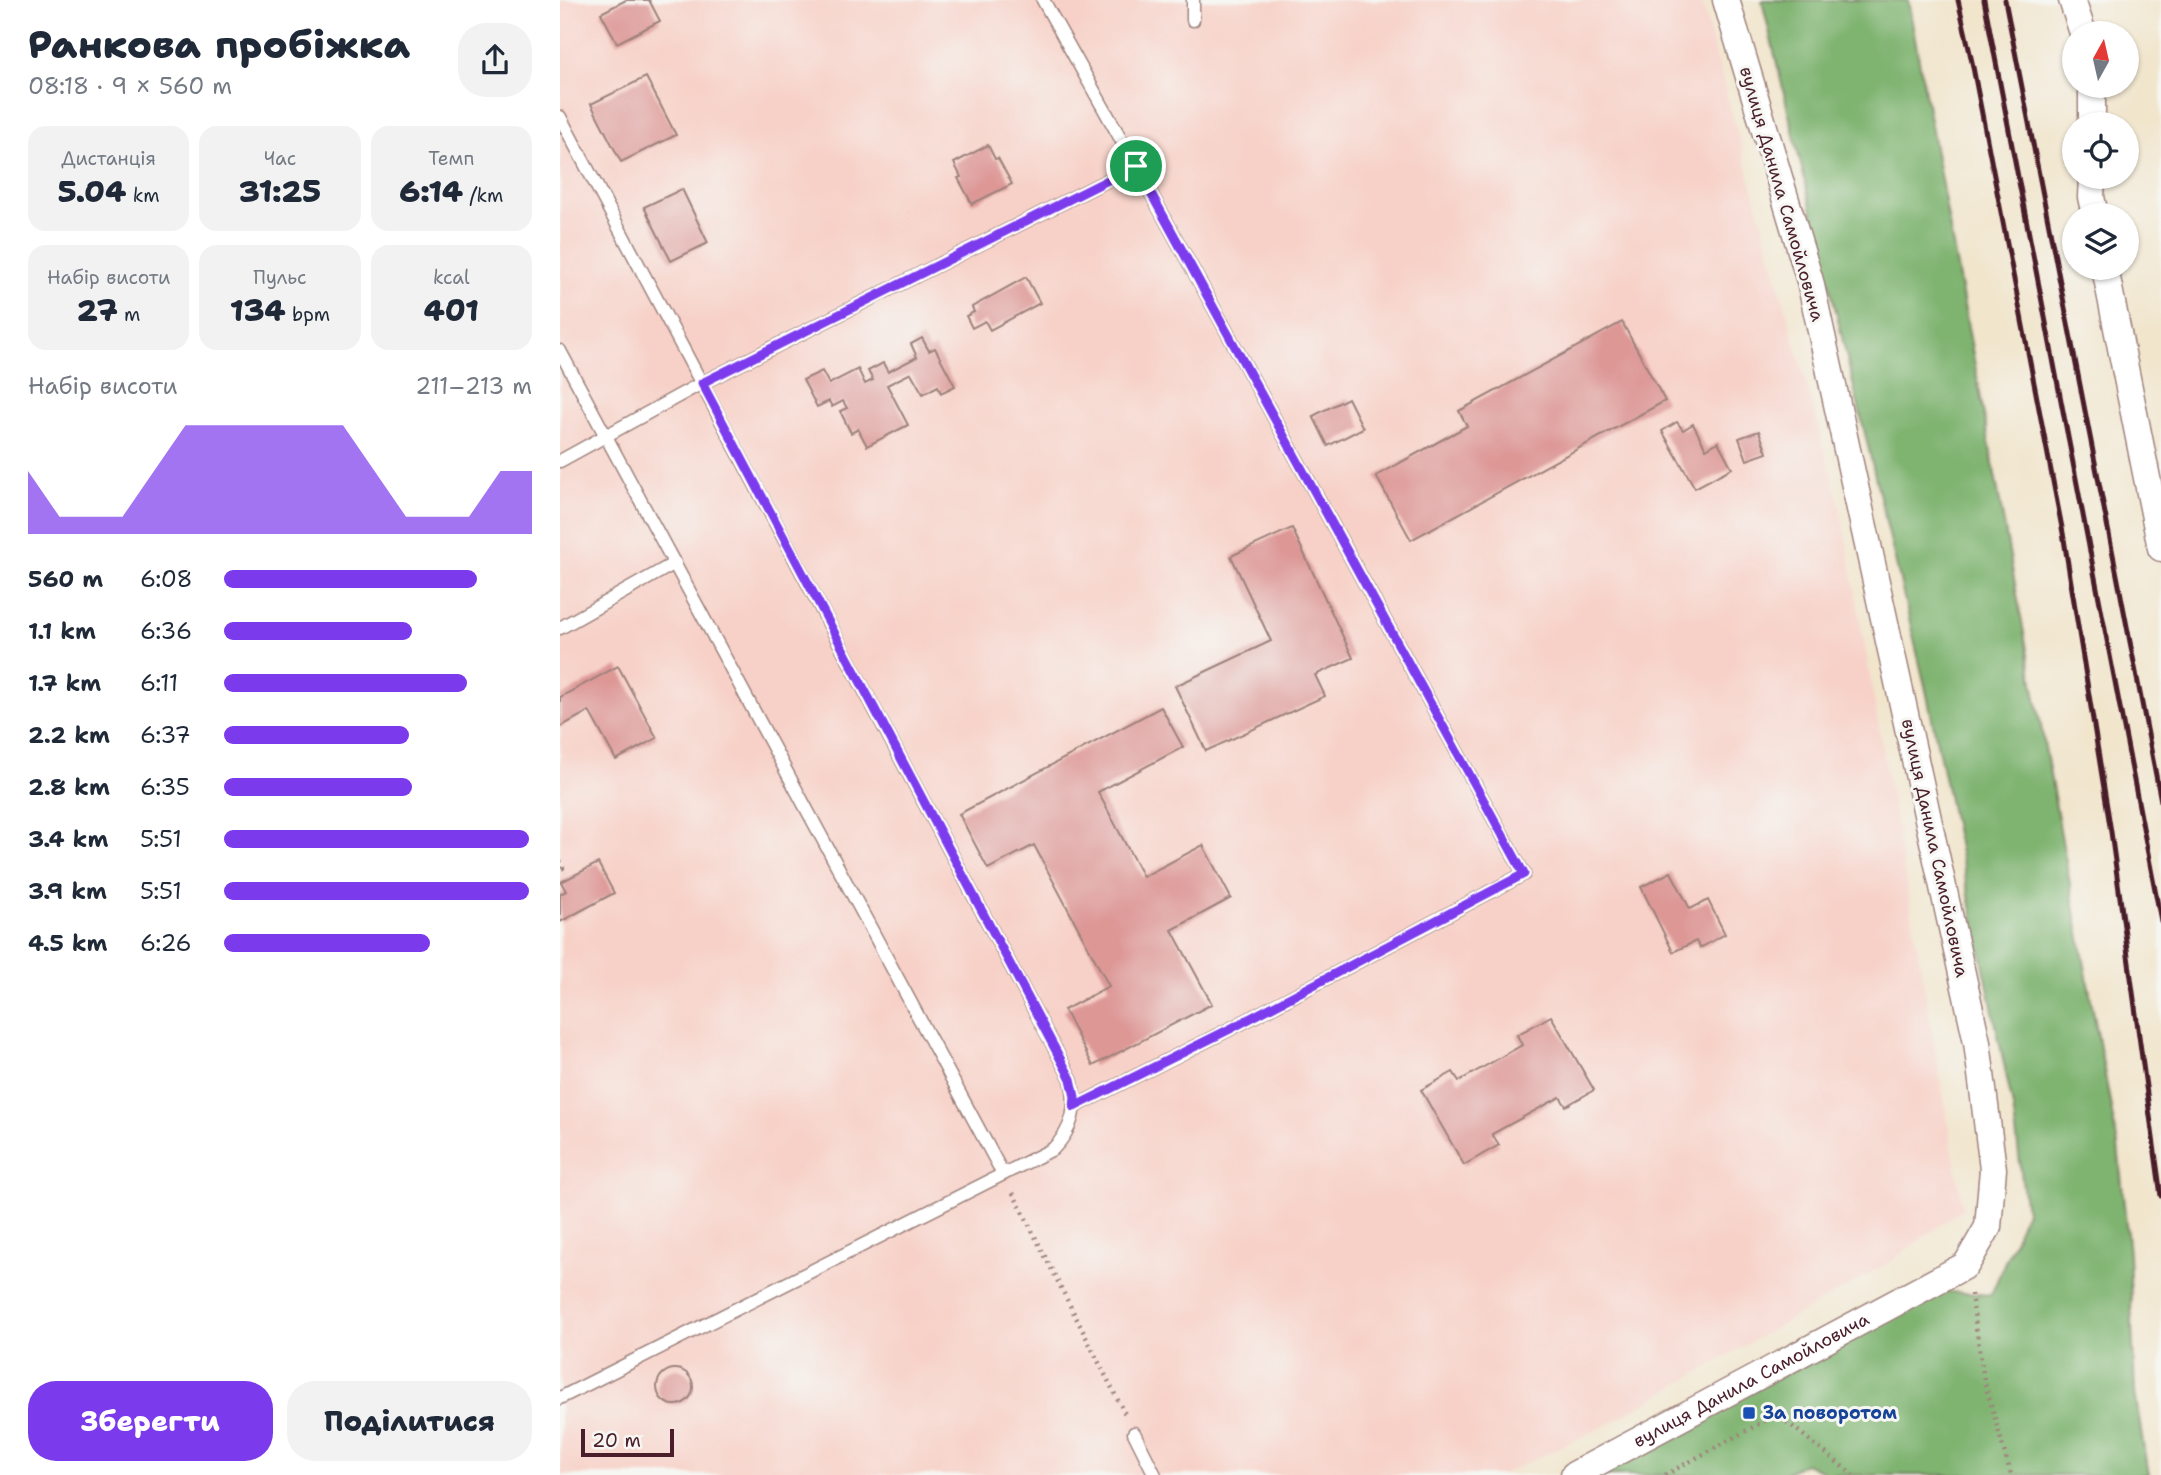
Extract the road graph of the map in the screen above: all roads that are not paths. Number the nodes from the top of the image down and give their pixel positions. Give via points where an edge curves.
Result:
1 (1043, 0) edge
2 (1193, 0) edge
3 (1726, 0) edge
4 (2073, 0) edge
5 (1193, 20) dead end
6 (2079, 21) edge
7 (560, 117) edge
8 (1136, 166) junction
9 (2107, 280) edge
10 (560, 351) edge
11 (702, 383) junction
12 (607, 437) junction
13 (560, 461) edge
14 (2161, 548) edge
15 (675, 563) junction
16 (560, 628) edge
17 (1074, 1107) junction
18 (1003, 1174) junction
19 (560, 1398) edge
20 (1135, 1433) road end
21 (1154, 1475) edge
22 (1574, 1475) edge

1 - 8 lane
2 - 5 lane
3 - 22 street, вулиця Данила Самойловича via 1810,281 1977,1041 1993,1169 1988,1227 1966,1265
4 - 6 street
7 - 11 lane
8 - 11 lane
8 - 17 lane via 1524,874
9 - 14 street
10 - 12 lane
11 - 12 lane
11 - 17 lane via 1071,1079
12 - 13 lane
12 - 15 lane
15 - 16 lane
15 - 18 lane
17 - 18 lane via 1066,1136 1053,1149
18 - 19 lane
20 - 21 lane

